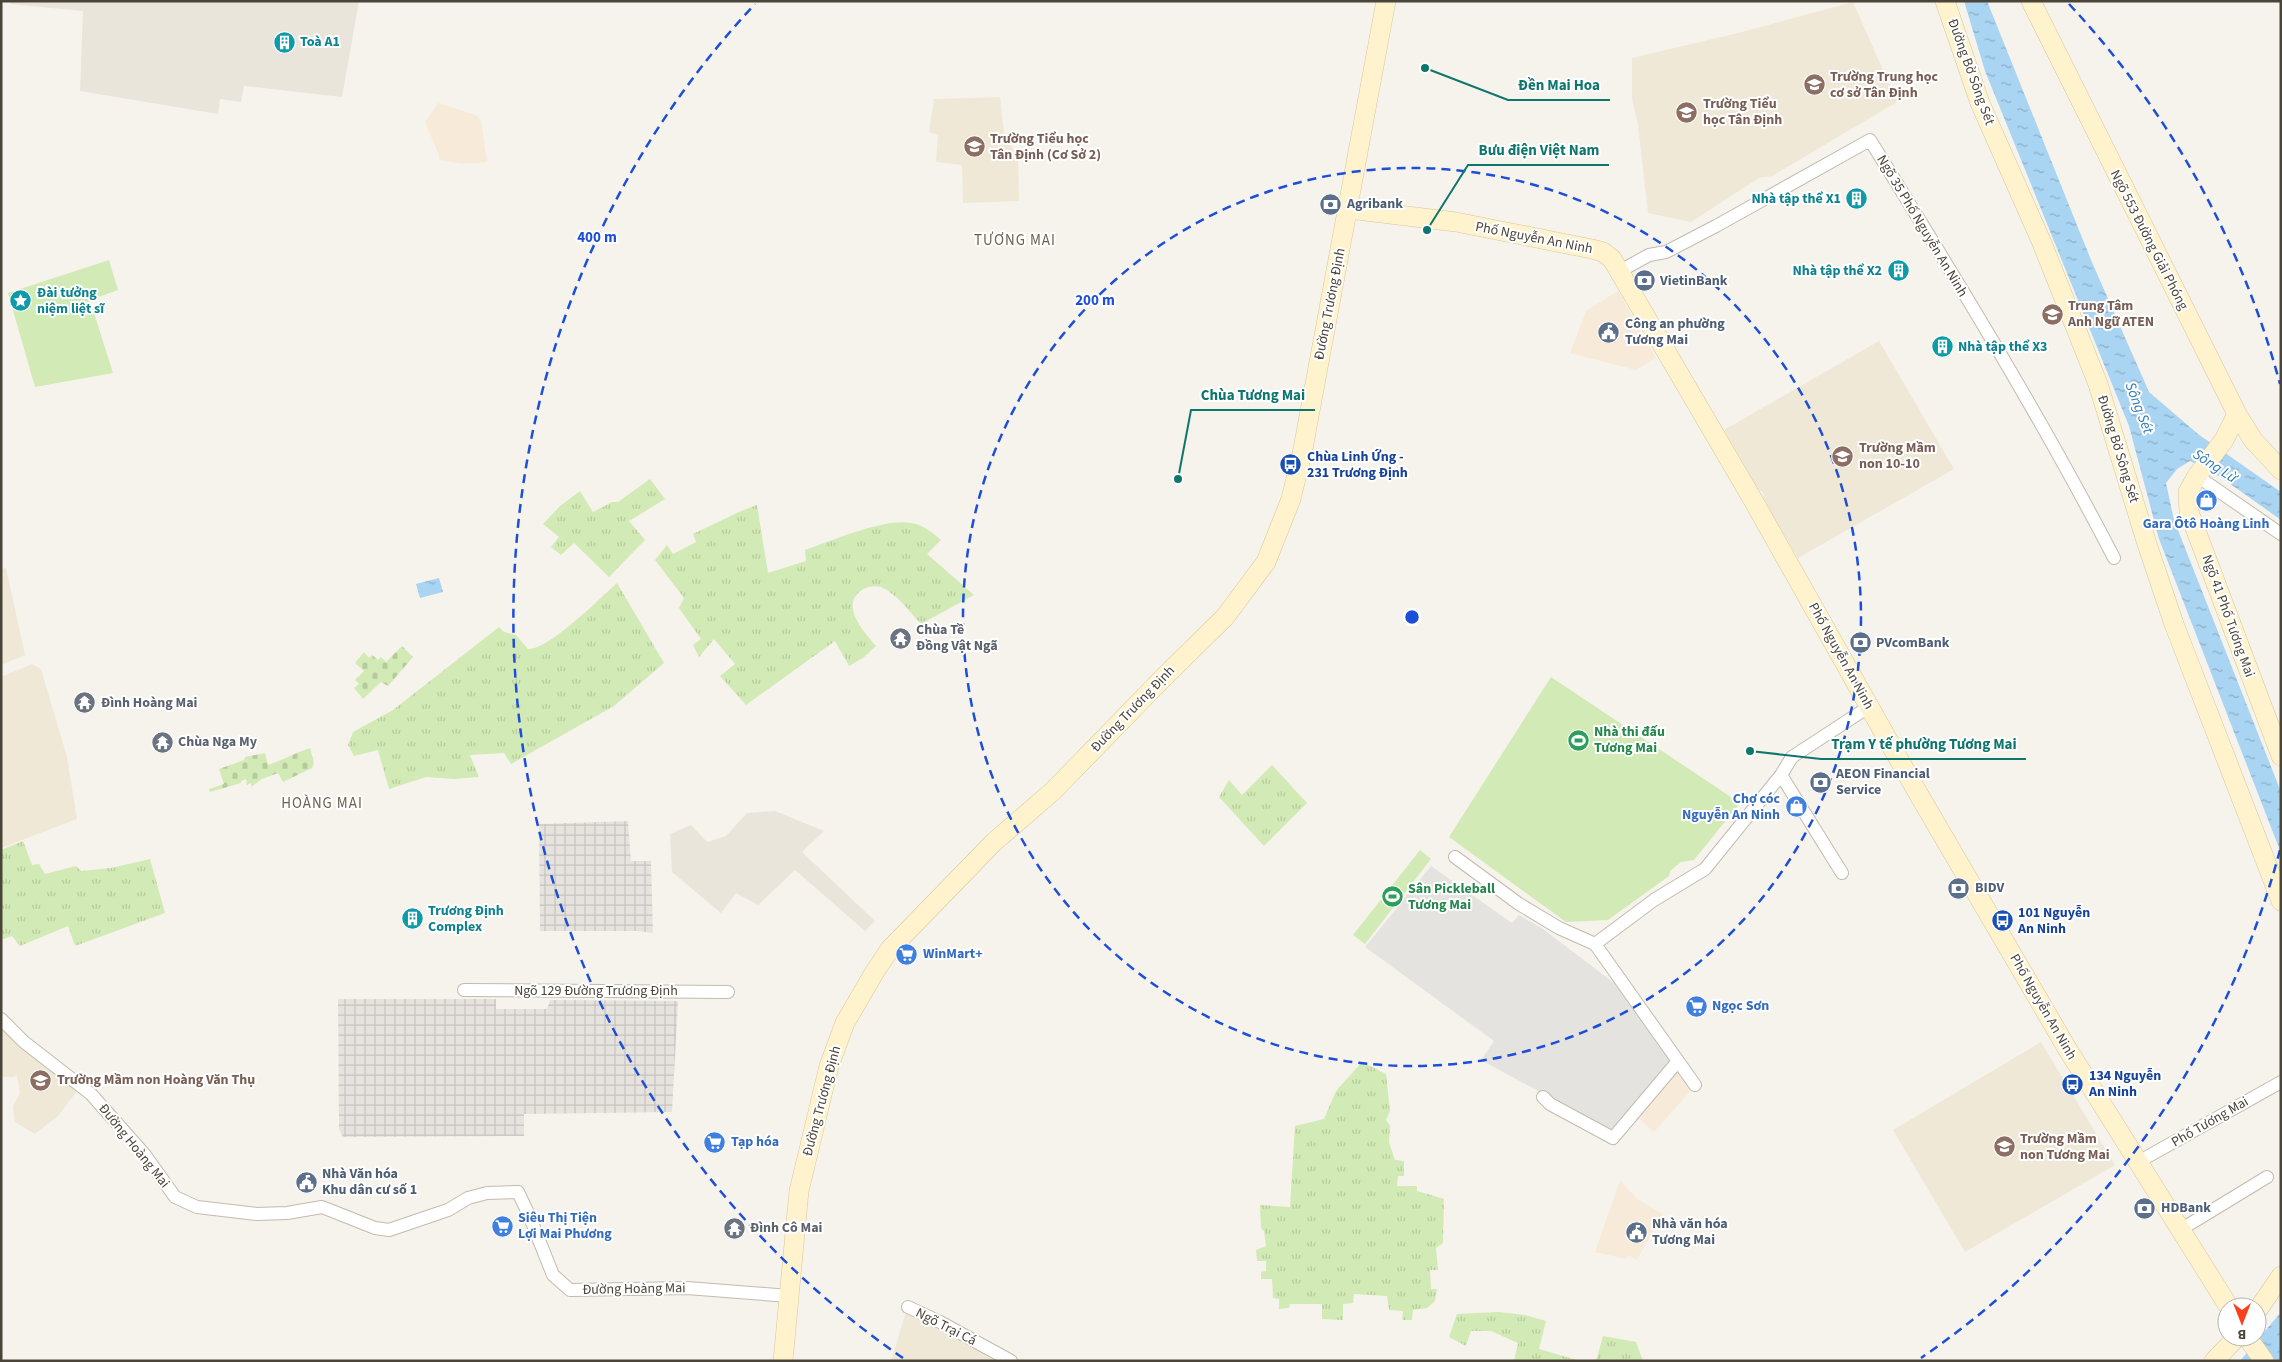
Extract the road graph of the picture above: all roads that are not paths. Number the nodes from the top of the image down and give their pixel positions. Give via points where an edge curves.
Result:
1 (1386, 1) edge
2 (1946, 1) edge
3 (2031, 1) edge
4 (1349, 209) junction
5 (1620, 271) junction
6 (2237, 414) junction
7 (2281, 470) edge
8 (2197, 476) junction
9 (2281, 534) edge
10 (2114, 558) dead end
11 (1870, 706) junction
12 (2281, 756) edge
13 (1781, 775) junction
14 (1455, 857) dead end
15 (1842, 873) dead end
16 (2281, 901) edge
17 (1594, 944) junction
18 (464, 990) dead end
19 (728, 992) dead end
20 (1, 1019) edge
21 (1678, 1061) junction
22 (2281, 1082) edge
23 (1695, 1085) dead end
24 (1543, 1097) dead end
25 (2138, 1162) junction
26 (2267, 1177) dead end
27 (2180, 1230) junction
28 (2281, 1276) edge
29 (789, 1296) junction
30 (2223, 1297) edge
31 (2267, 1297) edge
32 (908, 1307) dead end
33 (2227, 1347) edge
34 (2254, 1347) edge
35 (783, 1361) edge
36 (1011, 1361) edge
37 (2214, 1361) edge
38 (2264, 1361) edge

1 - 4 street, Đường Trương Định
2 - 16 street, Đường Bờ Sông Sét via 1980,102 2042,243 2098,384 2174,624
3 - 6 street, Ngõ 553 Đường Giải Phóng
4 - 5 street, Phố Nguyễn An Ninh via 1456,222 1592,248 1612,259
4 - 29 street, Đường Trương Định via 1300,464 1291,499 1266,562 1226,617 1053,792 994,842 890,949 875,972 846,1023 829,1066 798,1191
5 - 10 street, Ngõ 35 Phố Nguyễn An Ninh via 1649,254 1666,252 1716,226 1870,140 2038,419
5 - 11 street, Phố Nguyễn An Ninh
6 - 7 street, Ngõ 553 Đường Giải Phóng via 2253,440
6 - 8 street, Ngõ 41 Phố Tương Mai via 2224,440
8 - 9 street
8 - 12 street, Ngõ 41 Phố Tương Mai via 2188,492 2189,512
11 - 13 street via 1792,757
11 - 25 street, Phố Nguyễn An Ninh via 1914,788 2072,1057
13 - 15 street
13 - 17 street via 1706,869 1654,900
14 - 17 street via 1519,904
17 - 21 street
18 - 19 street, Ngõ 129 Đường Trương Định
20 - 29 street, Đường Hoàng Mai via 24,1042 91,1094 146,1155 175,1197 197,1207 257,1214 322,1207 375,1228 389,1230 448,1210 468,1198 487,1193 518,1192 553,1276 570,1290 687,1288
21 - 23 street
21 - 24 street via 1613,1138 1550,1104
22 - 25 street, Phố Tương Mai
25 - 27 street, Phố Nguyễn An Ninh
26 - 27 street
27 - 30 street, Phố Nguyễn An Ninh
28 - 31 street
29 - 35 street, Đường Trương Định
32 - 36 street, Ngõ Trại Cá
33 - 37 street
34 - 38 street

